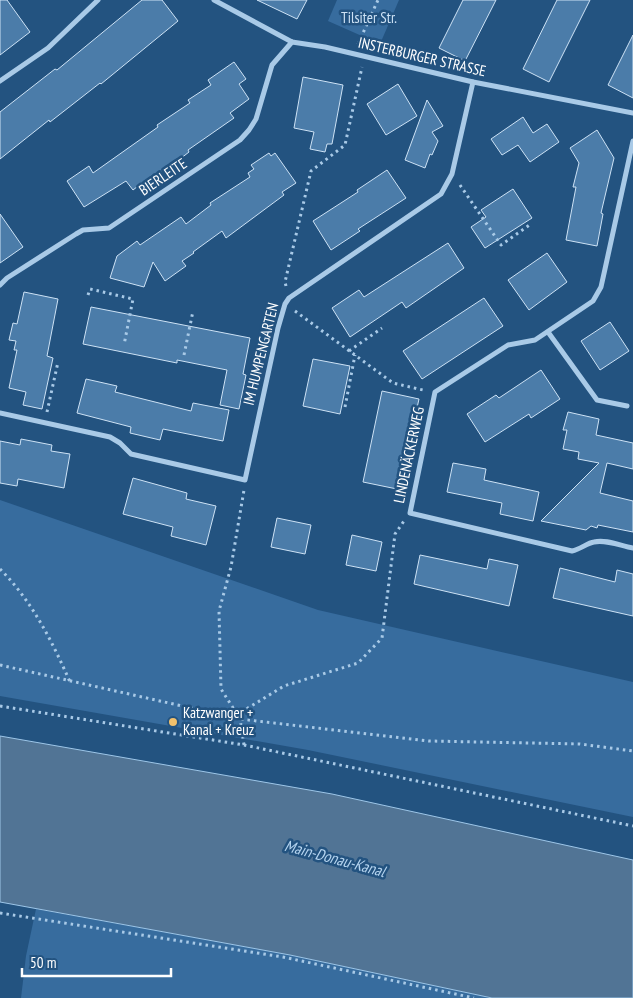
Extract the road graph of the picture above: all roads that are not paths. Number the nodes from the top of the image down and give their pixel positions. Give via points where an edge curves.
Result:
1 (98, 0) edge
2 (214, 0) edge
3 (292, 42) junction
4 (0, 81) edge
5 (473, 82) junction
6 (633, 113) edge
7 (633, 141) edge
8 (0, 285) edge
9 (548, 332) junction
10 (627, 406) dead end
11 (0, 413) edge
12 (633, 548) edge

1 - 4 street via 48,48
2 - 3 street, INSTERBURGER STRASSE
3 - 5 street, INSTERBURGER STRASSE
3 - 8 street, BIERLEITE via 272,65 256,118 240,140 109,228 83,230
5 - 6 street, INSTERBURGER STRASSE
5 - 11 street, IM HUMPENGARTEN via 452,174 441,194 289,298 285,304 246,480 130,454 110,437
7 - 9 street, LINDENÄCKERWEG via 601,287 593,301
9 - 10 street via 597,400
9 - 12 street, LINDENÄCKERWEG via 535,340 508,346 435,392 410,513 572,551 592,542

